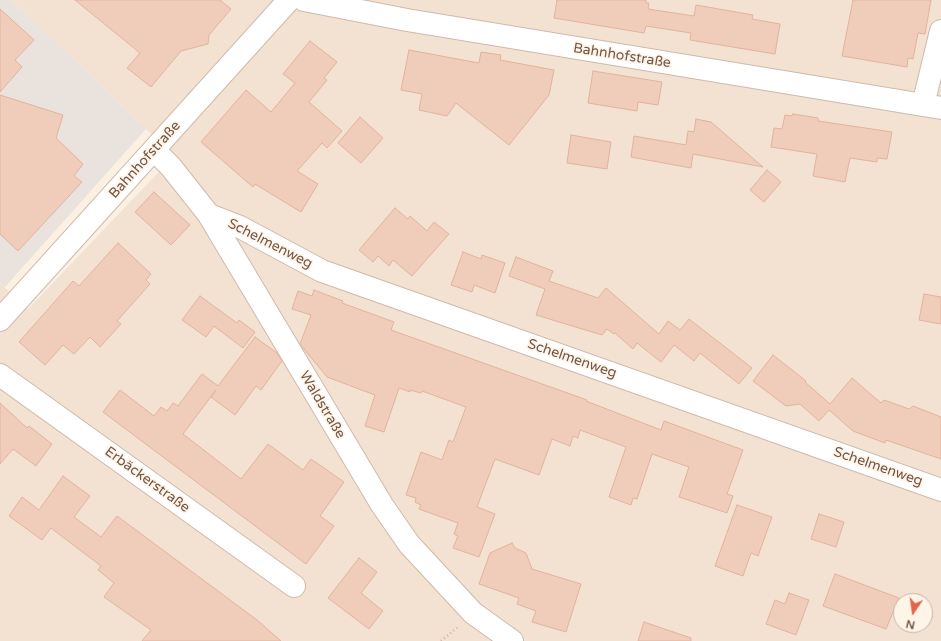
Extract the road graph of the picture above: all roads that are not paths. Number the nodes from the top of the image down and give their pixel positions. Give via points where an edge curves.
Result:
1 (289, 0) edge
2 (304, 0) edge
3 (941, 31) edge
4 (932, 107) edge
5 (154, 150) junction
6 (209, 215) junction
7 (0, 320) edge
8 (0, 375) edge
9 (941, 490) edge
10 (294, 586) dead end
11 (512, 641) edge

1 - 5 street, Bahnhofstraße
2 - 4 street, Bahnhofstraße via 407,20
3 - 4 street
5 - 6 street, Waldstraße
5 - 7 street, Bahnhofstraße
6 - 9 street, Schelmenweg via 240,227 322,271
6 - 11 street, Waldstraße via 382,505 409,544 473,614
8 - 10 street, Erbäckerstraße

